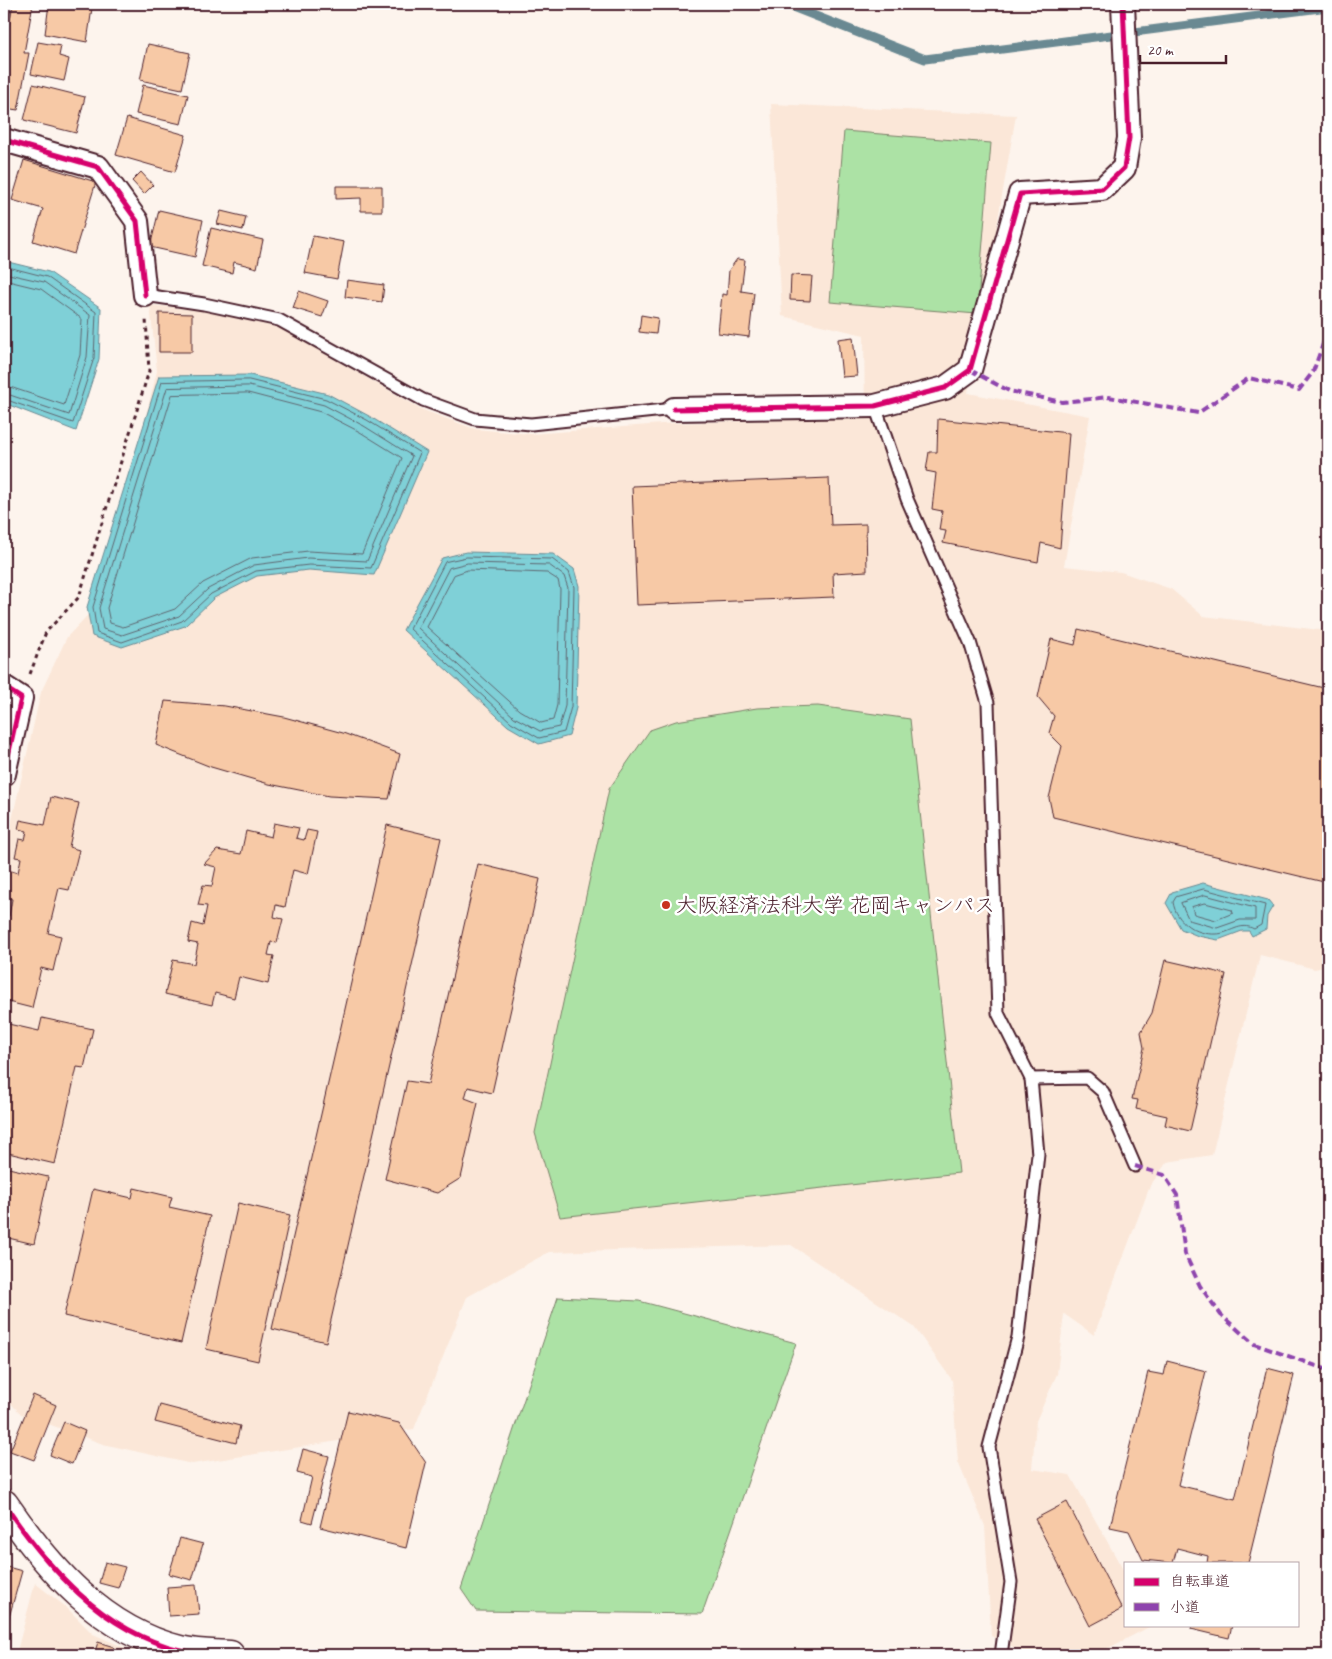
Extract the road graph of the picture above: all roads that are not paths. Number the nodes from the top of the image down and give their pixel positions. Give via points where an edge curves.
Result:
1 (1123, 4) edge
2 (4, 140) edge
3 (145, 295) joint
4 (875, 406) junction
5 (674, 409) joint
6 (13, 692) edge
7 (4, 774) edge
8 (1030, 1079) junction
9 (1135, 1166) dead end
10 (4, 1504) edge
11 (230, 1655) edge
12 (1001, 1655) edge

1 - 4 street via 1129,138 1124,168 1102,188 1020,194 970,370 945,388
2 - 3 street via 98,167 137,221
3 - 5 lane via 279,320 423,400 475,419 531,424
4 - 5 street
4 - 8 lane via 907,499 970,642 988,703 998,1013
6 - 7 street
8 - 9 lane via 1087,1078 1103,1092
8 - 12 lane via 1038,1154 1019,1328 989,1447 1011,1582
10 - 11 street via 34,1548 65,1583 122,1628 181,1650

